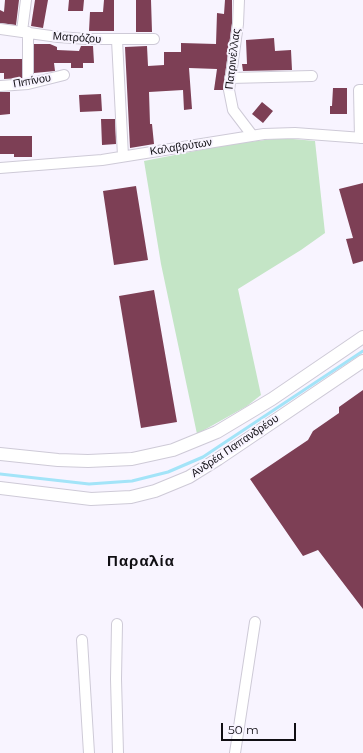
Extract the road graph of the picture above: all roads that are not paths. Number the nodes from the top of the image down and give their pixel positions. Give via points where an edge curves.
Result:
1 (26, 0) edge
2 (239, 0) edge
3 (0, 29) edge
4 (25, 32) junction
5 (154, 39) dead end
6 (117, 40) junction
7 (64, 75) dead end
8 (312, 76) dead end
9 (230, 78) junction
10 (28, 84) junction
11 (0, 86) edge
12 (363, 90) edge
13 (252, 135) junction
14 (362, 138) edge
15 (123, 156) junction
16 (0, 168) edge
17 (363, 337) edge
18 (363, 361) edge
19 (0, 454) edge
20 (0, 488) edge
21 (255, 622) dead end
22 (117, 624) dead end
23 (82, 640) dead end
24 (89, 753) edge
25 (118, 753) edge
26 (235, 753) edge

1 - 4 street
2 - 9 street, Πατρινέλλας
3 - 4 street, Ματρόζου
4 - 6 street, Ματρόζου via 58,37
4 - 10 street
5 - 6 street, Ματρόζου
6 - 15 street
7 - 10 street, Πιπίνου
8 - 9 street
9 - 13 street, Πατρινέλλας via 231,105
10 - 11 street, Πιπίνου
12 - 14 street via 359,90
13 - 14 street, Καλαβρύτων via 295,133
13 - 15 street, Καλαβρύτων
15 - 16 street, Καλαβρύτων via 77,163
17 - 19 main road, Ανδρέα Παπανδρέου via 272,399 208,436 173,450 132,459 93,461
18 - 20 main road, Ανδρέα Παπανδρέου via 218,459 189,477 155,491 131,497 91,499
21 - 26 street
22 - 25 street
23 - 24 street

